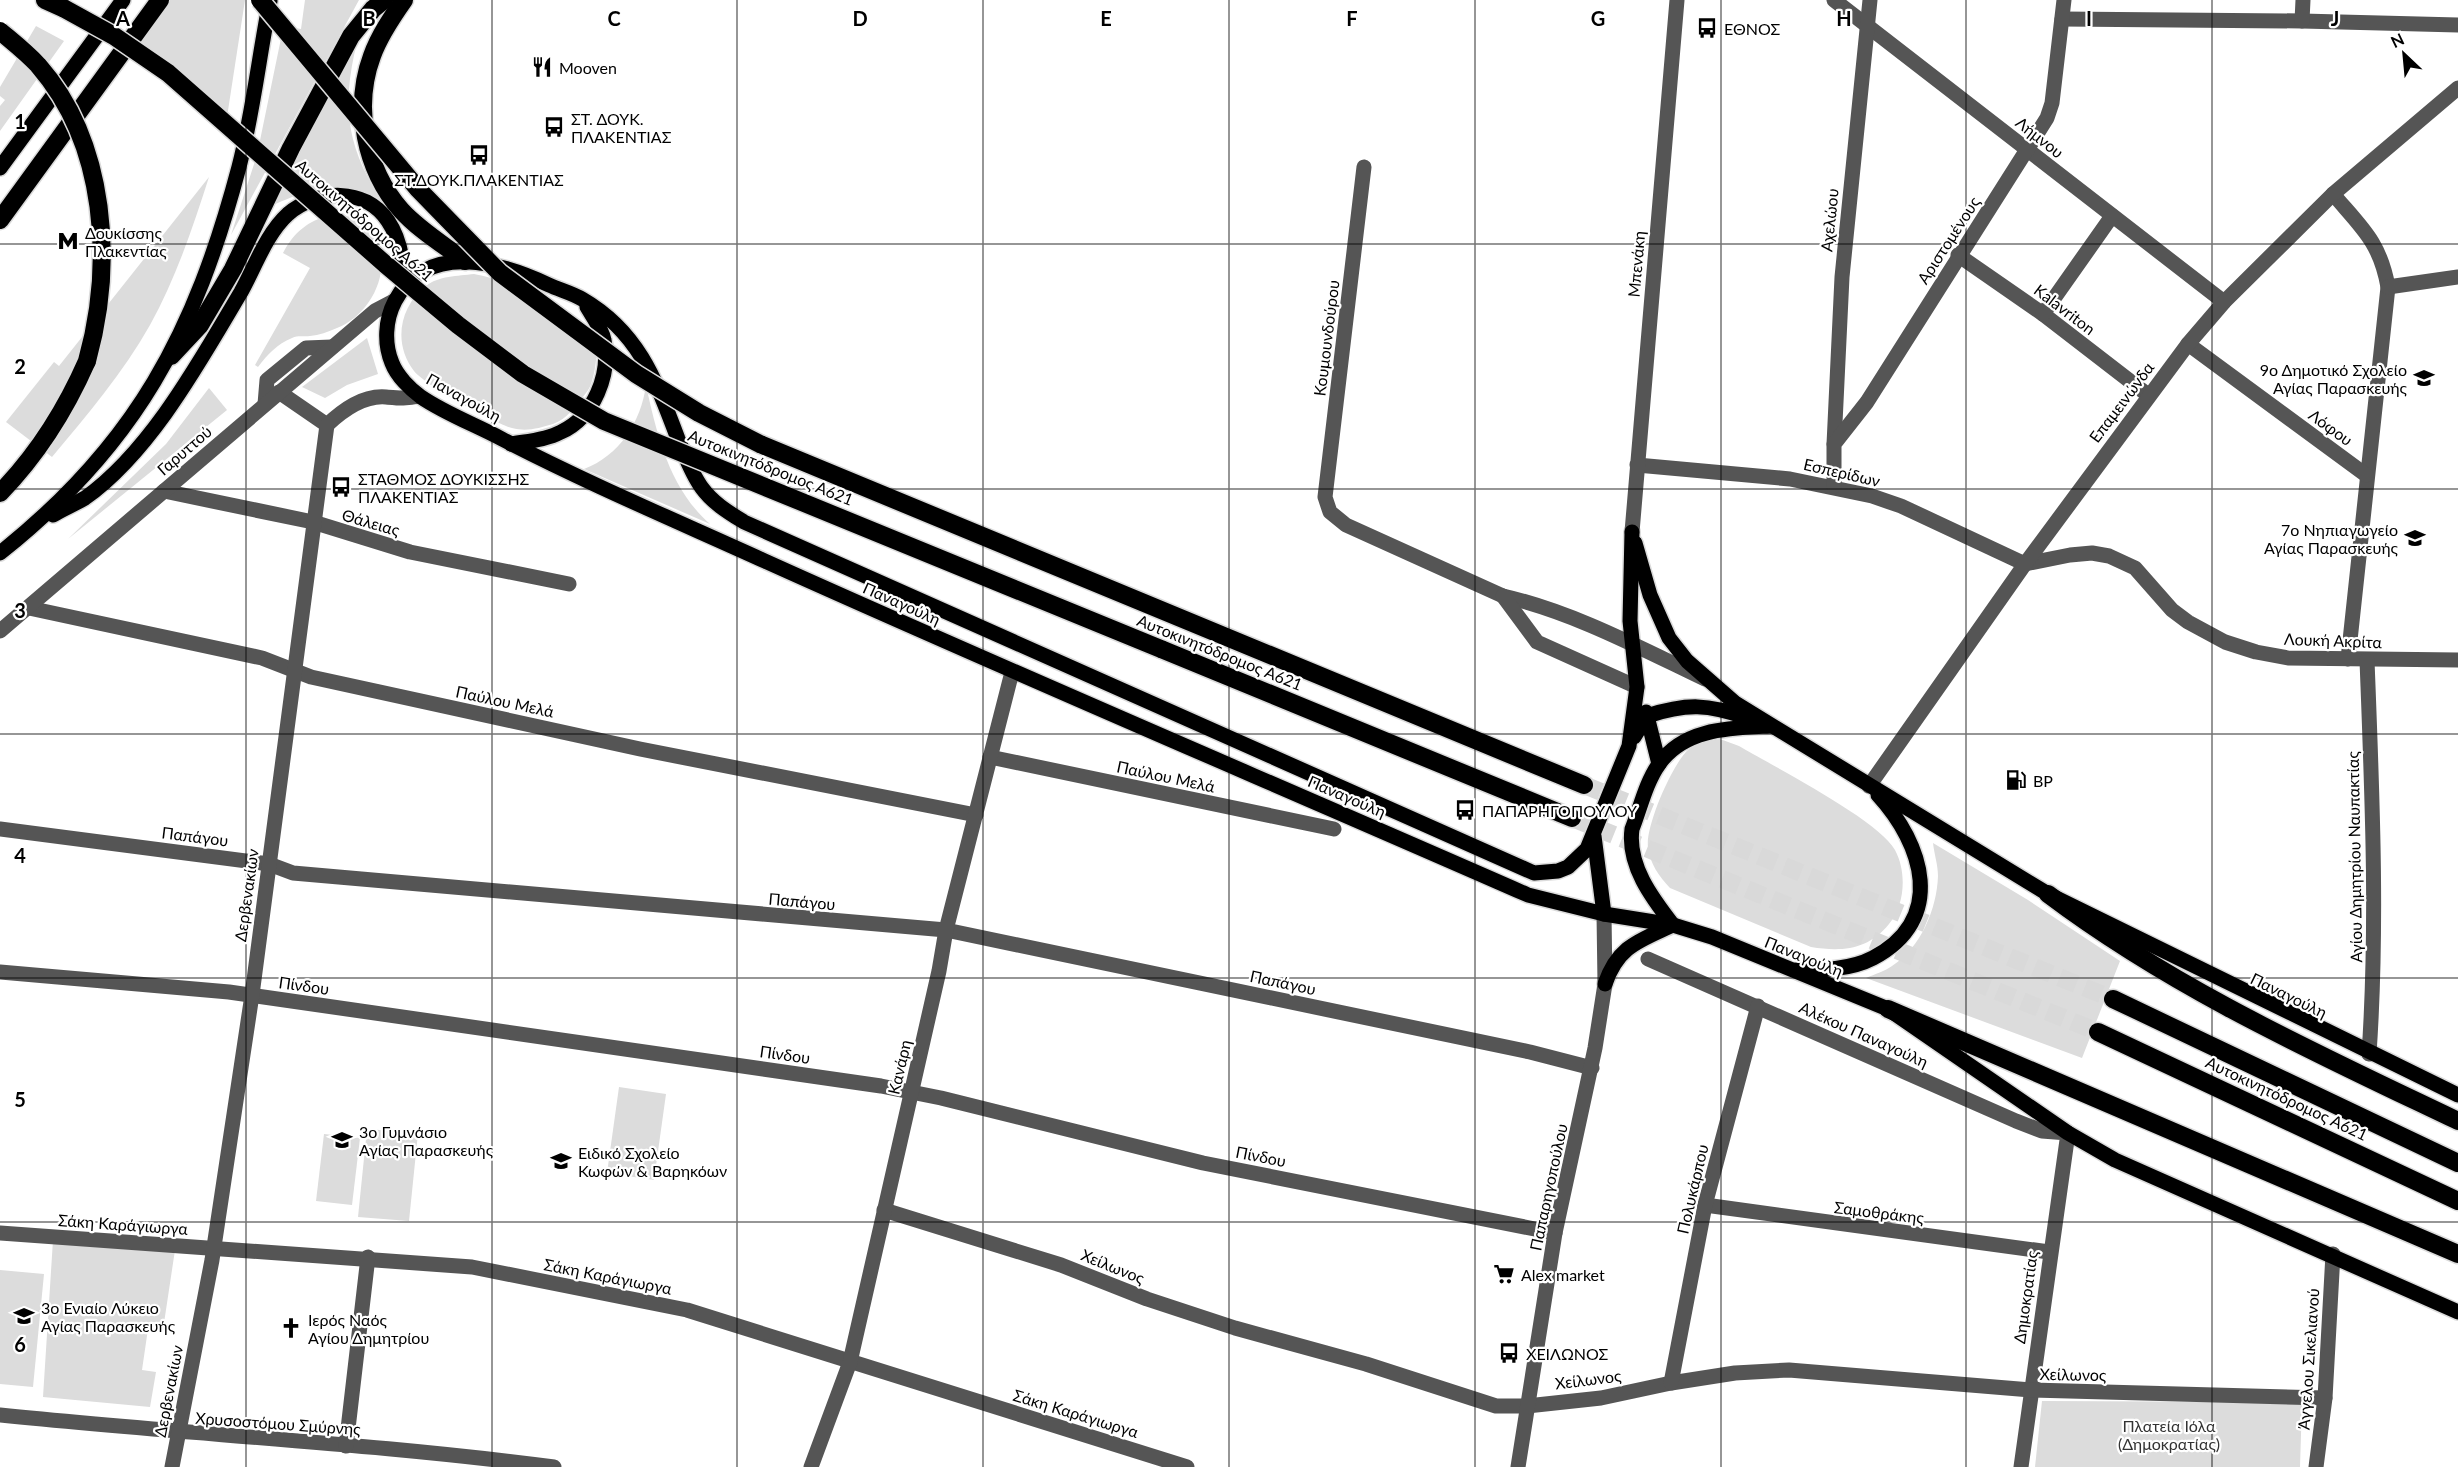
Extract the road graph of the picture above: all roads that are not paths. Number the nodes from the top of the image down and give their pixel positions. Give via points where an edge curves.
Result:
1 (45, 0) edge
2 (123, 0) edge
3 (160, 0) edge
4 (260, 0) edge
5 (270, 0) edge
6 (384, 0) edge
7 (404, 0) edge
8 (1677, 0) edge
9 (1834, 0) edge
10 (1870, 0) edge
11 (2064, 0) edge
12 (2303, 0) edge
13 (2062, 19) junction
14 (2302, 21) junction
15 (2458, 25) edge
16 (1867, 26) junction
17 (0, 31) edge
18 (2458, 88) edge
19 (2028, 150) junction
20 (1364, 167) dead end
21 (0, 168) edge
22 (2333, 194) junction
23 (2112, 216) junction
24 (0, 220) edge
25 (1958, 255) junction
26 (465, 261) junction
27 (2458, 277) edge
28 (2388, 287) junction
29 (404, 288) junction
30 (583, 300) junction
31 (394, 301) junction
32 (2224, 302) junction
33 (2043, 314) junction
34 (2188, 344) junction
35 (332, 347) junction
36 (171, 356) junction
37 (279, 392) junction
38 (2148, 395) junction
39 (419, 396) junction
40 (265, 404) junction
41 (327, 425) junction
42 (511, 444) junction
43 (1834, 444) junction
44 (1637, 465) junction
45 (2366, 475) junction
46 (1834, 486) junction
47 (164, 491) junction
48 (0, 493) edge
49 (1330, 512) joint
50 (313, 522) junction
51 (37, 524) junction
52 (1632, 532) junction
53 (0, 554) edge
54 (2025, 564) junction
55 (569, 584) dead end
56 (1503, 596) junction
57 (29, 608) junction
58 (0, 632) edge
59 (1632, 643) junction
60 (2348, 659) junction
61 (2367, 660) junction
62 (2458, 660) edge
63 (296, 671) junction
64 (1012, 672) junction
65 (1707, 680) junction
66 (1637, 687) junction
67 (1647, 716) junction
68 (1770, 726) junction
69 (1629, 746) junction
70 (990, 757) junction
71 (1659, 764) junction
72 (1584, 785) tunnel mouth
73 (1869, 786) junction
74 (976, 815) junction
75 (1572, 818) tunnel mouth
76 (0, 829) edge
77 (1334, 829) dead end
78 (1594, 836) junction
79 (269, 864) junction
80 (2048, 894) junction
81 (1604, 914) junction
82 (1673, 925) junction
83 (946, 930) junction
84 (1648, 958) dead end
85 (1787, 970) junction
86 (0, 972) edge
87 (1605, 984) junction
88 (252, 995) junction
89 (2113, 999) tunnel mouth
90 (1758, 1006) junction
91 (1888, 1009) junction
92 (2098, 1032) tunnel mouth
93 (2369, 1054) junction
94 (1592, 1068) junction
95 (911, 1093) junction
96 (2458, 1095) edge
97 (2458, 1121) edge
98 (2068, 1133) junction
99 (2458, 1163) edge
100 (2458, 1201) edge
101 (1705, 1204) junction
102 (884, 1210) junction
103 (0, 1233) edge
104 (1555, 1233) junction
105 (214, 1247) junction
106 (2049, 1252) junction
107 (2333, 1254) junction
108 (2458, 1254) edge
109 (368, 1257) junction
110 (2458, 1312) edge
111 (850, 1362) junction
112 (1671, 1383) junction
113 (2031, 1390) junction
114 (2325, 1398) junction
115 (1527, 1406) junction
116 (0, 1415) edge
117 (178, 1433) junction
118 (346, 1446) junction
119 (452, 1461) edge
120 (172, 1467) edge
121 (554, 1467) edge
122 (812, 1467) edge
123 (1187, 1467) edge
124 (1518, 1467) edge
125 (2020, 1467) edge
126 (2316, 1467) edge

1 - 75 highway, Αυτοκινητόδρομος Α621, bridge via 114,36 168,73 385,264 523,374 604,421
2 - 21 main road
3 - 24 highway
4 - 72 highway, Αυτοκινητόδρομος Α621, bridge via 418,189 500,273 636,374 699,413 760,444
5 - 36 main road via 240,165 213,253
6 - 36 highway via 351,36 291,148 234,269 200,325
7 - 26 highway via 372,55 366,79 364,120 370,160 403,211
8 - 44 street, Μπενάκη
9 - 16 street, Λήμνου
10 - 16 street, Αχελώου
11 - 13 street, Αριστομένους
12 - 14 street
13 - 14 street
13 - 19 street, Αριστομένους via 2052,103
14 - 15 street
16 - 19 street, Λήμνου
16 - 43 street, Αχελώου via 1842,277
17 - 48 highway, bridge via 39,67 80,133 93,174 102,259 94,334 75,388 41,445
18 - 22 street, Επαμεινώνδα
19 - 23 street, Λήμνου
19 - 25 street, Αριστομένους
20 - 49 street, Κουμουνδούρου via 1325,497
22 - 28 street via 2376,246
22 - 32 street, Επαμεινώνδα
23 - 32 street, Λήμνου
23 - 33 street
25 - 33 street, Kalavriton
25 - 43 street, Αριστομένους via 1867,402
26 - 29 main road, Παναγούλη via 433,267
26 - 30 main road, Παναγούλη via 504,266
27 - 28 street
28 - 45 street
29 - 31 main road, Παναγούλη
29 - 51 main road via 404,268 395,236 389,222 371,206 347,195 332,195 298,206 277,226 196,368 156,426 85,497
30 - 42 main road via 604,339 603,381 593,401 563,432
30 - 78 main road, Παναγούλη via 621,329 637,348 652,372 701,488 718,506 744,522 1534,873 1568,867
31 - 35 street, Γαρυττού via 375,310
31 - 39 main road, Παναγούλη via 387,324 387,347 398,374
32 - 34 street, Επαμεινώνδα
33 - 38 street, Kalavriton
34 - 38 street, Επαμεινώνδα
34 - 45 street, Λόφου
35 - 37 street, Γαρυττού
35 - 40 street via 306,348 267,380
36 - 51 main road via 140,408 93,468
37 - 40 street, Γαρυττού
37 - 41 street
38 - 54 street, Επαμεινώνδα
39 - 41 street via 369,399 342,411
39 - 42 main road, Παναγούλη
40 - 47 street, Γαρυττού
41 - 50 street, Δερβενακίων
42 - 64 main road, Παναγούλη
43 - 46 street
44 - 46 street, Εσπερίδων via 1790,478
44 - 52 street, Μπενάκη
45 - 60 street
46 - 54 street, Εσπερίδων via 1901,506
47 - 50 street, Θάλειας
47 - 57 street, Γαρυττού
49 - 56 street, Παναγούλη via 1346,525
50 - 55 street, Θάλειας via 410,552
50 - 63 street, Δερβενακίων
51 - 53 main road
52 - 59 main road, Παναγούλη
52 - 65 main road, Παναγούλη via 1657,617 1687,662
54 - 60 street, Λουκή Ακρίτα via 2070,555 2109,556 2135,568 2172,610 2226,642 2288,658
54 - 73 street, Επαμεινώνδα
56 - 59 street, Παναγούλη
56 - 66 street, Παναγούλη via 1537,642
57 - 58 street, Γαρυττού
57 - 63 street, Παύλου Μελά via 262,658
59 - 65 street, Παναγούλη
59 - 66 main road, Παναγούλη
60 - 61 street, Λουκή Ακρίτα
61 - 62 street, Λουκή Ακρίτα
61 - 93 street, Αγίου Δημητρίου Ναυπακτίας via 2374,861
63 - 74 street, Παύλου Μελά via 629,747
63 - 79 street, Δερβενακίων
64 - 70 street, Κανάρη
64 - 81 main road, Παναγούλη via 1528,895
65 - 68 main road, Παναγούλη
66 - 67 main road
66 - 69 main road, Παναγούλη
67 - 68 main road via 1698,705
67 - 69 main road
67 - 71 main road
68 - 71 main road via 1705,732 1687,740
68 - 73 main road, Παναγούλη
69 - 78 main road, Παναγούλη
70 - 74 street, Κανάρη
70 - 77 street, Παύλου Μελά
71 - 82 main road via 1630,839 1646,886
73 - 80 main road, Παναγούλη
73 - 85 main road via 1890,808 1913,845 1921,885 1913,919 1889,948 1872,959 1835,969
74 - 83 street, Κανάρη
76 - 79 street, Παπάγου
78 - 81 main road
79 - 83 street, Παπάγου via 292,873
79 - 88 street, Δερβενακίων
80 - 93 main road, Παναγούλη
80 - 97 highway via 2119,945 2252,1023
81 - 82 main road, Παναγούλη
81 - 87 street, Παπαρηγοπούλου
82 - 85 main road, Παναγούλη via 1712,937
82 - 87 main road via 1650,934 1623,952
83 - 94 street, Παπάγου
83 - 95 street, Κανάρη
84 - 90 street, Αλέκου Παναγούλη
85 - 91 main road, Παναγούλη
86 - 88 street, Πίνδου
87 - 94 street, Παπαρηγοπούλου
88 - 95 street, Πίνδου
88 - 105 street, Δερβενακίων
89 - 99 highway, Αυτοκινητόδρομος Α621
90 - 98 street, Αλέκου Παναγούλη via 2016,1121 2042,1131
90 - 101 street, Πολυκάρπου
91 - 98 main road, Παναγούλη
91 - 108 highway
92 - 100 highway, Αυτοκινητόδρομος Α621
93 - 96 main road, Παναγούλη
94 - 104 street, Παπαρηγοπούλου
95 - 102 street, Κανάρη
95 - 104 street, Πίνδου via 1203,1163
98 - 106 street, Δημοκρατίας
98 - 107 main road via 2115,1160
101 - 106 street, Σαμοθράκης
101 - 112 street, Πολυκάρπου
102 - 111 street, Κανάρη
102 - 115 street, Χείλωνος via 1061,1265 1235,1328 1366,1364 1480,1402
103 - 105 street, Σάκη Καράγιωργα
104 - 115 street, Παπαρηγοπούλου
105 - 109 street, Σάκη Καράγιωργα
105 - 117 street, Δερβενακίων
106 - 113 street, Δημοκρατίας
107 - 110 main road
107 - 114 street, Άγγελου Σικελιανού
109 - 111 street, Σάκη Καράγιωργα via 472,1267 687,1310
109 - 118 street
111 - 122 street, Κανάρη
111 - 123 street, Σάκη Καράγιωργα
112 - 113 street, Χείλωνος via 1789,1370
112 - 115 street, Χείλωνος via 1601,1398
113 - 114 street, Χείλωνος
113 - 125 street, Δημοκρατίας
114 - 126 street, Άγγελου Σικελιανού
115 - 124 street, Παπαρηγοπούλου
116 - 117 street, Χρυσοστόμου Σμύρνης
117 - 118 street, Χρυσοστόμου Σμύρνης
117 - 120 street, Δερβενακίων
118 - 119 street, Χρυσοστόμου Σμύρνης
119 - 121 street, Χρυσοστόμου Σμύρνης

